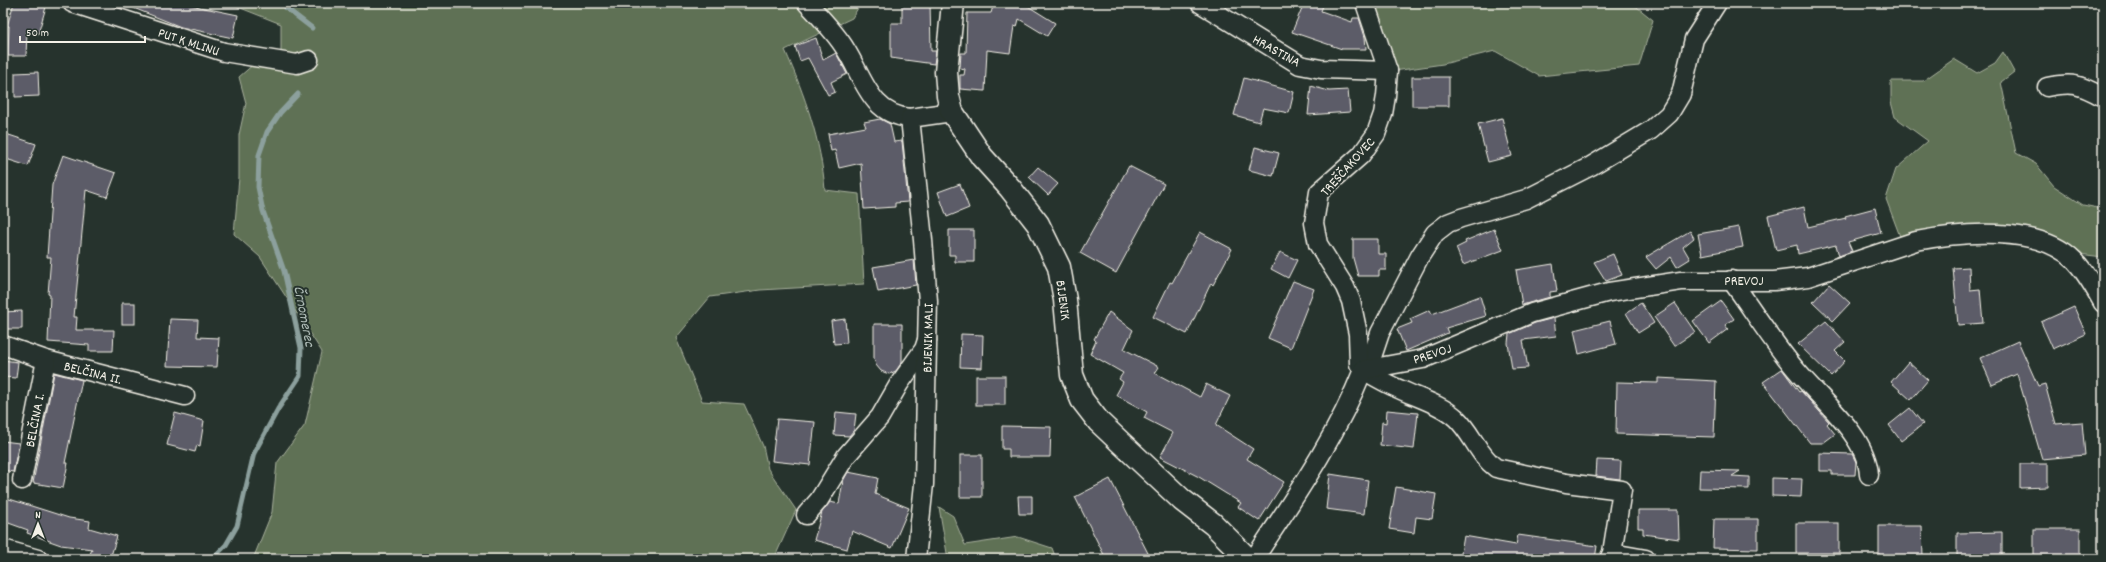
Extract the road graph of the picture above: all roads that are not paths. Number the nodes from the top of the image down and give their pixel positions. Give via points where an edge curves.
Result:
1 (72, 3) edge
2 (807, 3) edge
3 (953, 3) edge
4 (1200, 3) edge
5 (1365, 3) edge
6 (1717, 3) edge
7 (309, 60) dead end
8 (1388, 71) junction
9 (2047, 87) dead end
10 (2103, 97) edge
11 (952, 112) junction
12 (910, 118) junction
13 (1730, 280) junction
14 (2103, 303) edge
15 (927, 338) junction
16 (3, 345) edge
17 (46, 360) junction
18 (1363, 370) junction
19 (185, 396) dead end
20 (1869, 475) dead end
21 (22, 480) dead end
22 (806, 515) dead end
23 (3, 548) edge
24 (1611, 556) edge
25 (38, 559) edge
26 (916, 559) edge
27 (1248, 559) edge
28 (1254, 559) edge
29 (1646, 559) edge

1 - 7 street, PUT K MLINU via 224,52 297,64
2 - 12 street via 846,49 874,100 888,113
3 - 11 main road, BIJENIK via 946,72
4 - 8 street, HRASTINA via 1300,65 1321,69
5 - 8 street, TREŠČAKOVEC
6 - 18 street via 1694,39 1681,94 1669,114 1651,130 1532,196 1461,218 1448,223 1435,233 1420,256 1380,333 1372,357
8 - 18 street, TREŠČAKOVEC via 1386,96 1376,134 1361,155 1319,192 1314,214 1318,244 1351,301 1358,334 1359,364
9 - 10 street via 2076,84
11 - 12 street
11 - 27 main road, BIJENIK via 982,158 1038,224 1053,255 1062,283 1072,375 1082,400 1099,422 1182,500 1213,524
12 - 15 street, BIJENIK MALI via 924,240 928,301
13 - 14 street, PREVOJ via 1808,277 1934,237 2010,235 2041,241 2065,253 2083,270
13 - 18 street, PREVOJ via 1656,284 1584,298 1532,313 1423,358
13 - 20 street via 1797,371 1828,404 1858,444 1865,455
15 - 22 street via 924,349 880,417 846,456 819,500
15 - 26 street, BIJENIK MALI via 924,484
16 - 17 street, BELČINA II.
17 - 19 street, BELČINA II.
17 - 21 street, BELČINA I.
18 - 24 street via 1447,411 1457,419 1486,461 1496,468 1566,483 1622,490
18 - 28 street via 1354,395 1324,451
23 - 25 street
24 - 29 street

